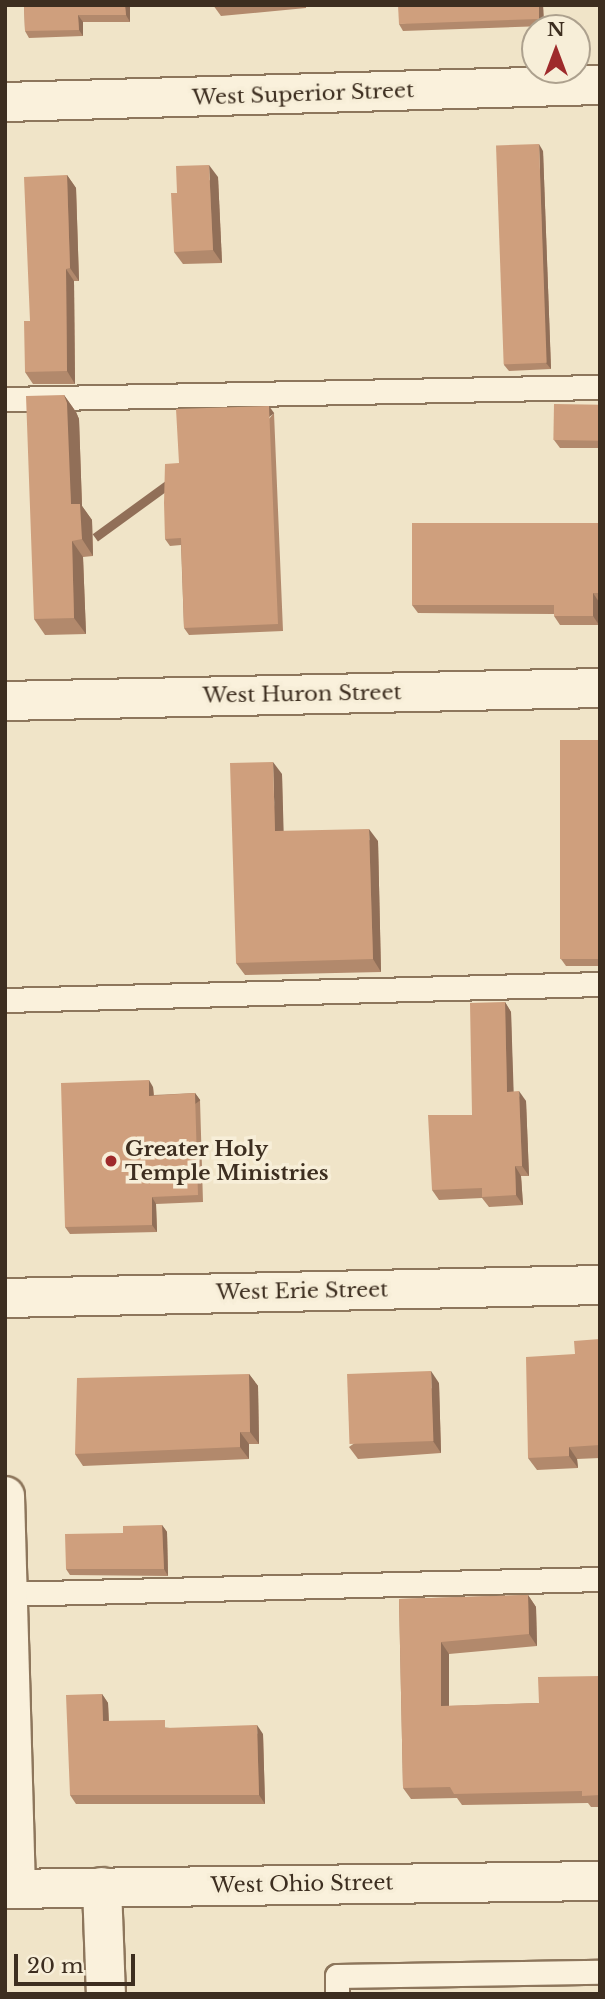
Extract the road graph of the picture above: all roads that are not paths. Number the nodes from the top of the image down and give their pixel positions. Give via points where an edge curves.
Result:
1 (600, 85) edge
2 (5, 102) edge
3 (600, 387) edge
4 (5, 399) edge
5 (600, 688) edge
6 (5, 701) edge
7 (600, 985) edge
8 (5, 1000) edge
9 (600, 1285) edge
10 (5, 1298) edge
11 (5, 1496) edge
12 (600, 1578) edge
13 (7, 1594) edge
14 (600, 1881) edge
15 (102, 1887) junction
16 (10, 1889) edge
17 (600, 1972) edge
18 (106, 1994) edge
19 (337, 1994) edge

1 - 2 street, West Superior Street
3 - 4 lane
5 - 6 street, West Huron Street
7 - 8 lane
9 - 10 street, West Erie Street
11 - 13 street
12 - 13 lane
13 - 16 street
14 - 15 street, West Ohio Street
15 - 16 street, West Ohio Street
15 - 18 street
17 - 19 lane via 337,1976

